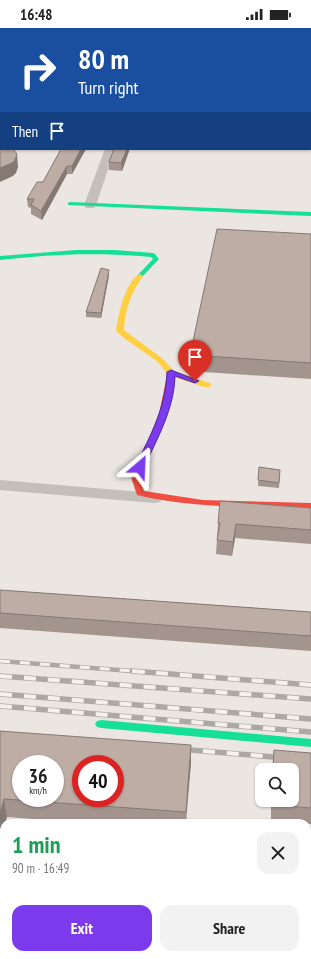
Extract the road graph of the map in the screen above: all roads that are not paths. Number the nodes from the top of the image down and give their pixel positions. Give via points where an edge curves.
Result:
1 (110, 150) edge
2 (70, 204) dead end
3 (90, 205) junction
4 (311, 214) edge
5 (0, 258) edge
6 (171, 372) junction
7 (207, 385) dead end
8 (0, 485) edge
9 (159, 498) junction
10 (311, 506) edge
11 (101, 724) dead end
12 (311, 743) edge

1 - 3 street
2 - 3 street
3 - 4 street
5 - 6 street via 81,251 127,251 153,255 156,259 132,284 124,299 120,331 129,340 165,363
6 - 7 street
6 - 9 street via 170,392 164,415 135,477 140,493
8 - 9 street
9 - 10 street
11 - 12 street

